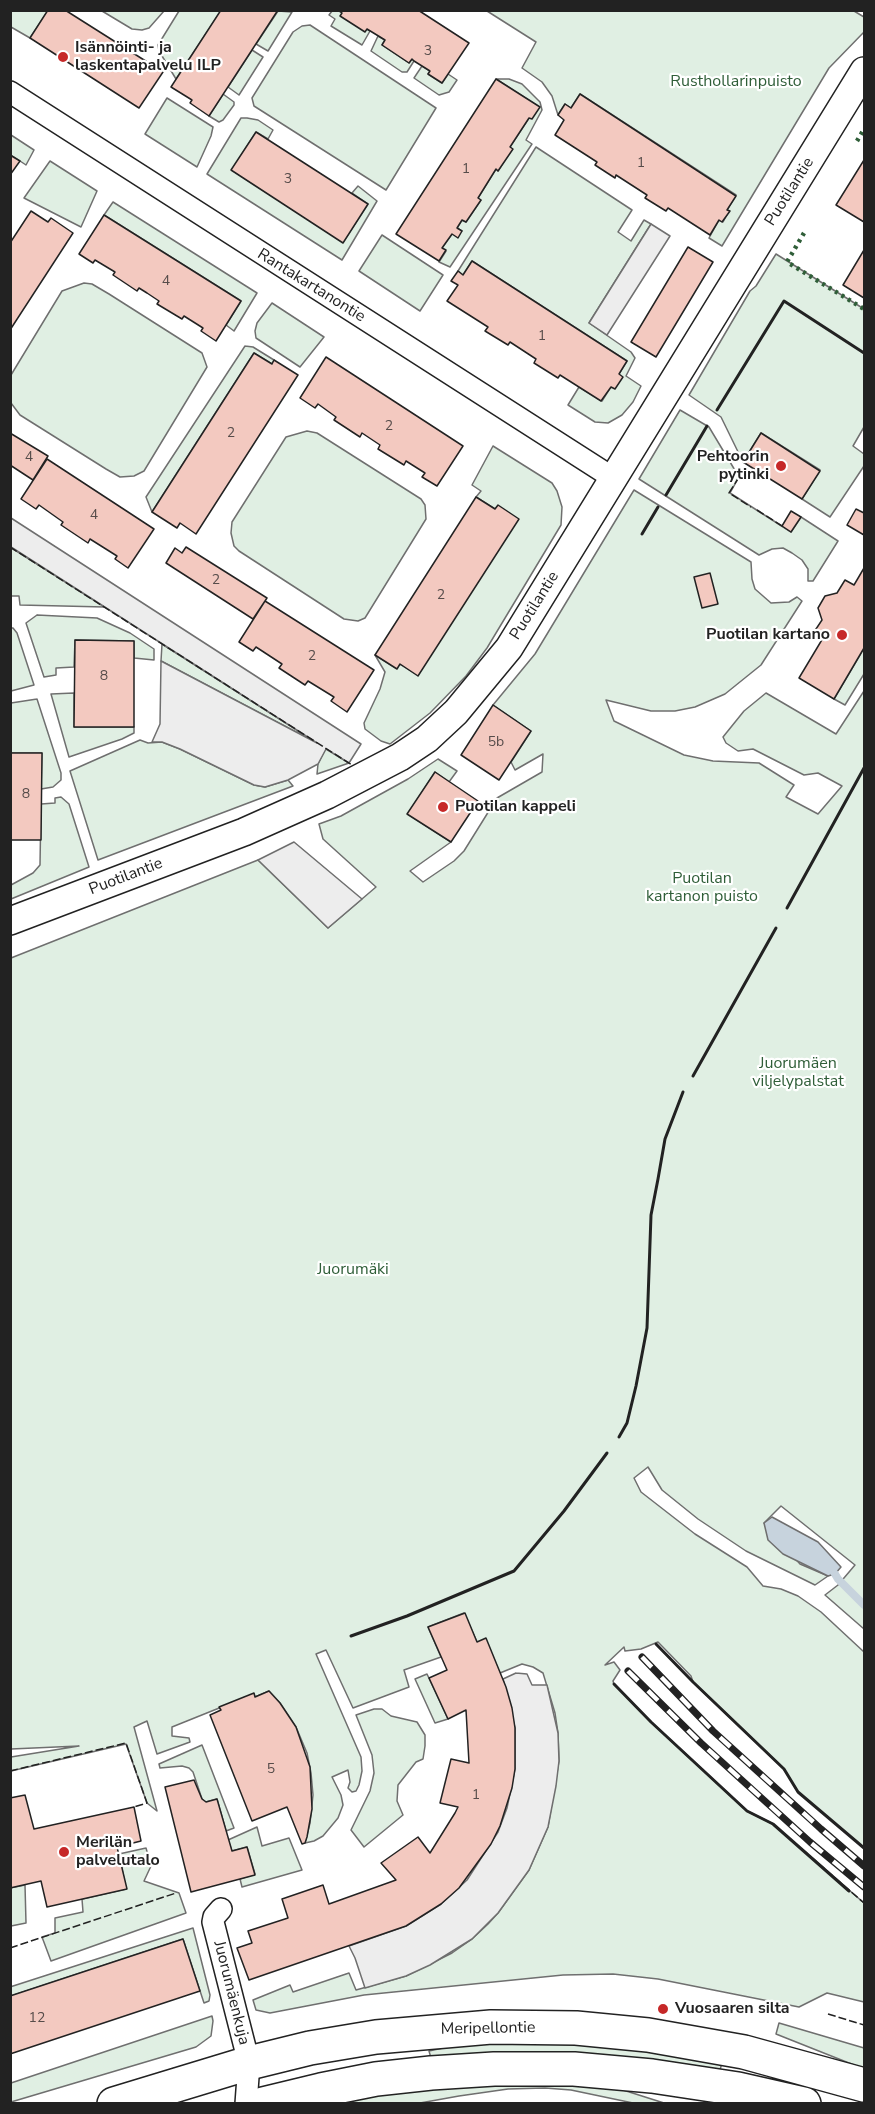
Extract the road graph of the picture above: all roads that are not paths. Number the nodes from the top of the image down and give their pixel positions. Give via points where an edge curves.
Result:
1 (864, 71) edge
2 (10, 92) edge
3 (613, 478) junction
4 (10, 921) edge
5 (217, 1916) dead end
6 (249, 2063) junction
7 (864, 2085) edge
8 (114, 2103) edge
9 (265, 2103) edge
10 (804, 2103) edge

1 - 3 street, Puotilantie
2 - 3 street, Rantakartanontie
3 - 4 street, Puotilantie via 509,648 456,712 427,739 327,795 243,832
5 - 6 street, Juorumäenkuja
6 - 7 main road, Meripellontie via 310,2048 430,2031 576,2028 696,2043
6 - 8 main road, Meripellontie
6 - 9 street, Juorumäenkuja
9 - 10 main road via 376,2079 494,2069 652,2076

